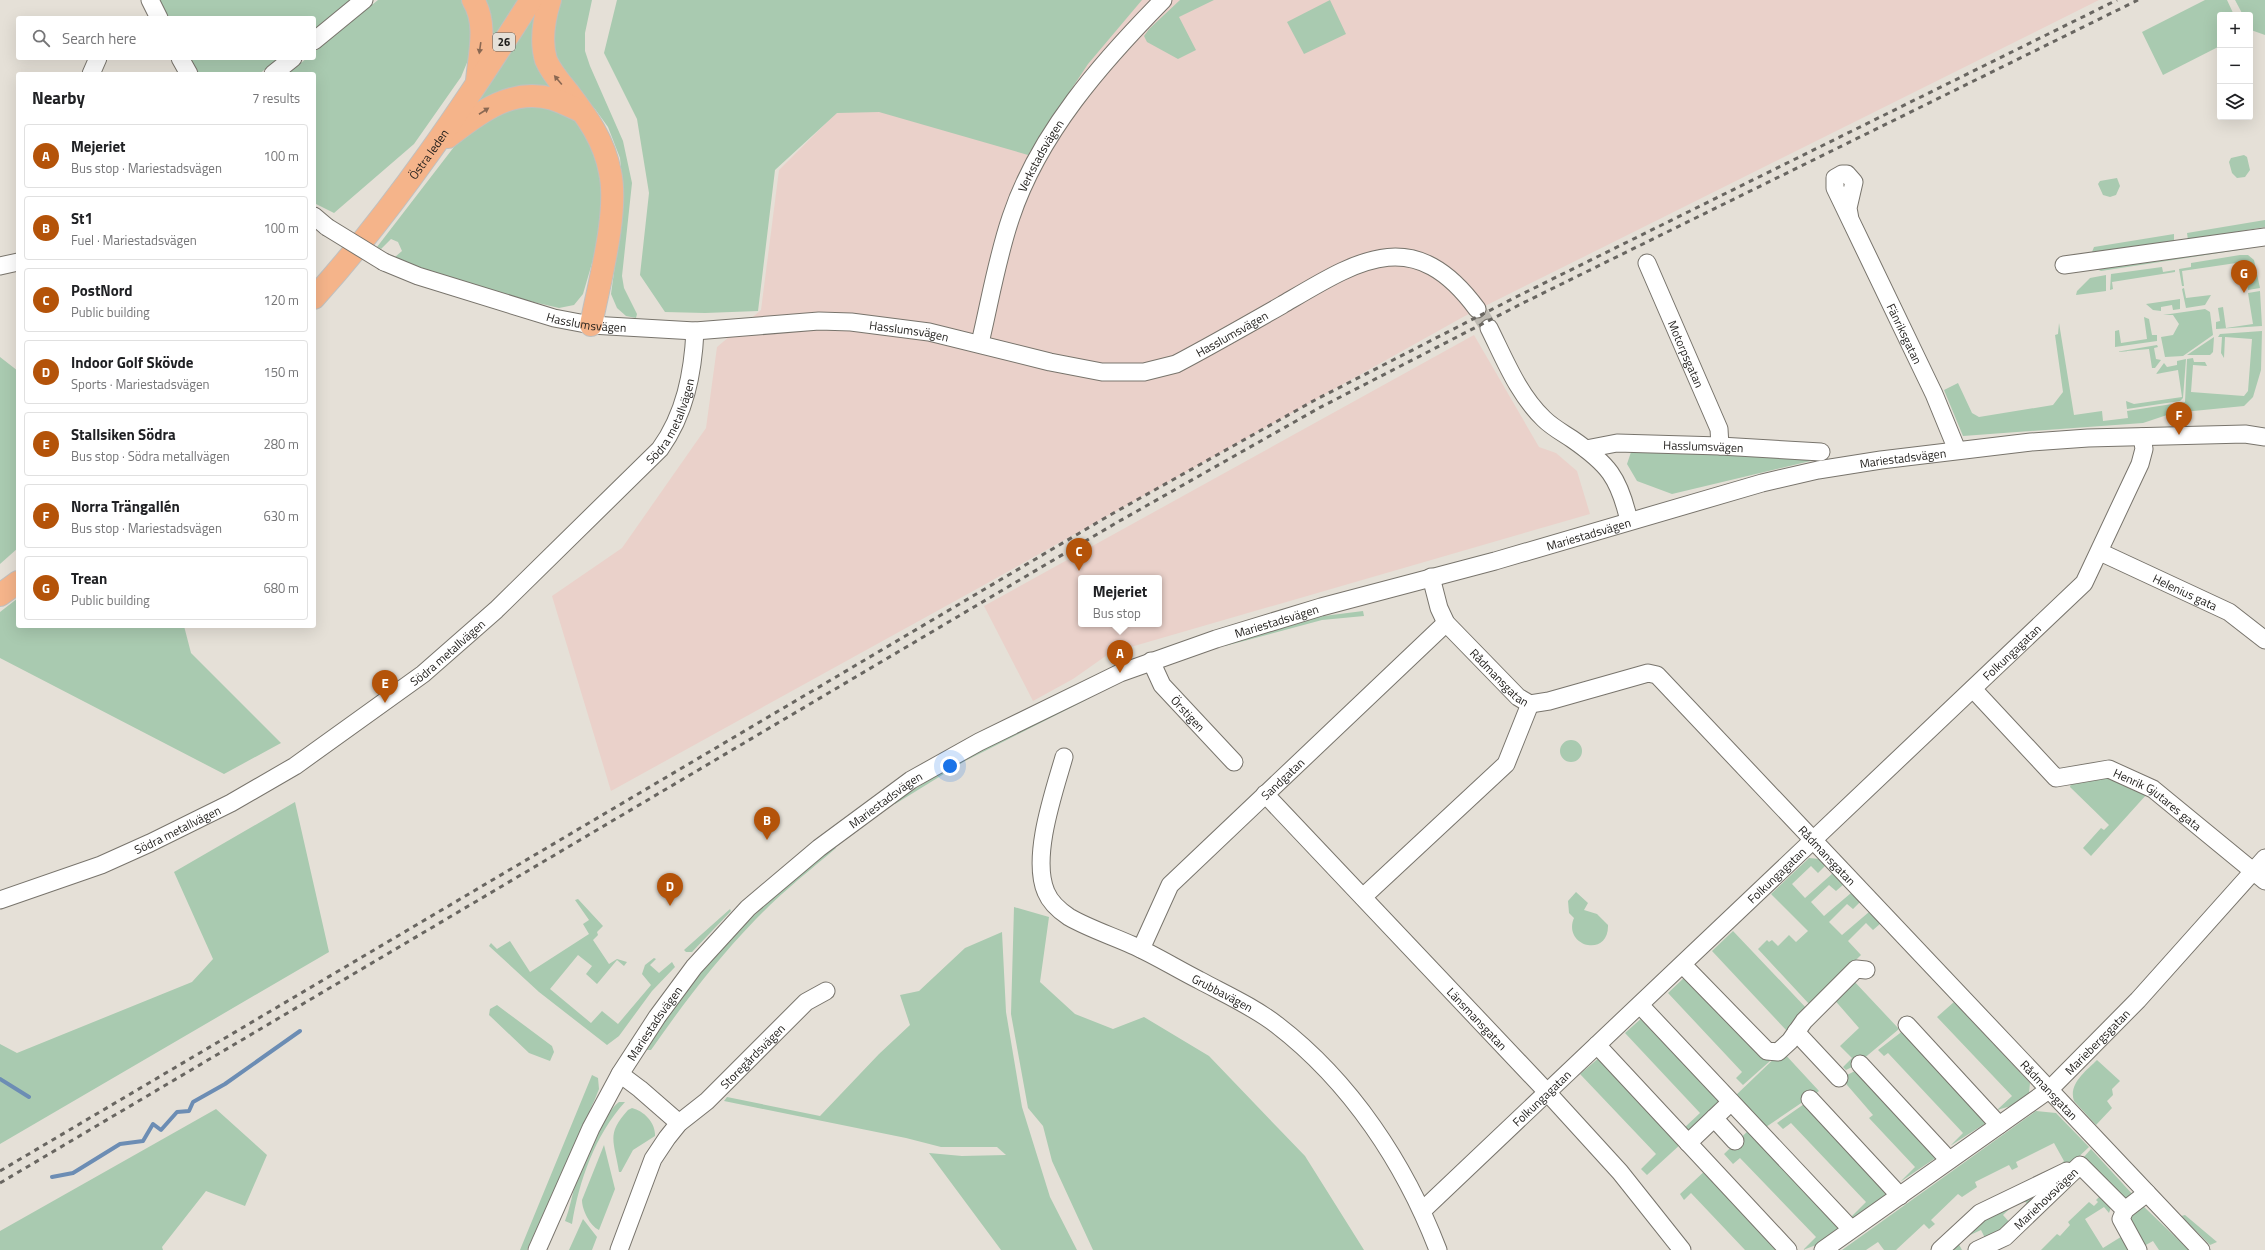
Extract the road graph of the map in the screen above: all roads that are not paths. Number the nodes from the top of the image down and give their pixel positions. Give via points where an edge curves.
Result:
1 (150, 0) edge
2 (364, 0) edge
3 (473, 0) edge
4 (531, 0) edge
5 (550, 0) edge
6 (1163, 0) edge
7 (157, 16) edge
8 (316, 39) edge
9 (97, 60) edge
10 (181, 60) edge
11 (290, 60) edge
12 (92, 72) edge
13 (188, 72) edge
14 (276, 72) edge
15 (477, 84) junction
16 (582, 111) junction
17 (431, 152) junction
18 (1850, 219) dead end
19 (320, 221) edge
20 (2265, 237) edge
21 (16, 262) edge
22 (1647, 263) dead end
23 (2064, 265) dead end
24 (0, 266) edge
25 (316, 296) edge
26 (1477, 309) tunnel mouth
27 (591, 325) junction
28 (1489, 328) tunnel mouth
29 (695, 332) junction
30 (980, 343) junction
31 (2142, 437) junction
32 (2265, 437) edge
33 (1720, 446) junction
34 (1586, 449) junction
35 (1957, 450) junction
36 (1821, 452) dead end
37 (1629, 521) junction
38 (2100, 552) junction
39 (1432, 577) junction
40 (16, 583) edge
41 (0, 595) edge
42 (1446, 623) junction
43 (2265, 640) edge
44 (1151, 661) junction
45 (1973, 689) junction
46 (1530, 704) junction
47 (1064, 757) dead end
48 (1234, 762) dead end
49 (1265, 794) junction
50 (1814, 840) junction
51 (2265, 858) edge
52 (2259, 876) edge
53 (1363, 897) junction
54 (0, 900) edge
55 (1140, 949) junction
56 (1683, 964) junction
57 (1866, 970) dead end
58 (826, 991) dead end
59 (1640, 1005) junction
60 (1907, 1025) dead end
61 (1796, 1032) junction
62 (1597, 1045) junction
63 (1860, 1064) dead end
64 (620, 1074) junction
65 (1839, 1078) dead end
66 (2050, 1090) junction
67 (1547, 1092) junction
68 (1810, 1099) dead end
69 (1731, 1102) junction
70 (1714, 1118) junction
71 (679, 1123) junction
72 (1999, 1125) junction
73 (1735, 1141) dead end
74 (1688, 1143) junction
75 (1949, 1160) junction
76 (2080, 1165) junction
77 (2147, 1193) junction
78 (1900, 1196) junction
79 (1423, 1210) junction
80 (2125, 1210) junction
81 (1852, 1229) junction
82 (537, 1250) edge
83 (619, 1250) edge
84 (1438, 1250) edge
85 (1682, 1250) edge
86 (1788, 1250) edge
87 (1823, 1250) edge
88 (1940, 1250) edge
89 (1977, 1250) edge
90 (2138, 1250) edge
91 (2201, 1250) edge

1 - 7 street
2 - 8 street
3 -> 15 highway via 481,22
4 - 15 highway, Östra leden / 26
16 -> 5 highway via 554,75 546,60 543,41
6 - 30 street, Verkstadsvägen via 1098,69 1040,155 1011,216
9 - 12 street
10 - 13 street
11 - 14 street
15 - 17 highway, Östra leden / 26
17 -> 16 highway via 488,108 517,96 553,99
16 - 27 highway via 597,132 611,173 612,208
17 - 25 highway, Östra leden / 26 via 339,271
18 - 35 street, Fänriksgatan via 1934,394
19 - 27 street, Hasslumsvägen, bridge via 384,262 418,276 554,324
20 - 23 street
21 - 24 street
22 - 33 street, Motorpsgatan via 1719,429
26 - 30 street, Hasslumsvägen via 1464,291 1447,275 1420,261 1387,257 1351,266 1176,364 1144,372 1102,372 1050,362
27 - 29 street, Hasslumsvägen
28 - 34 street via 1520,391 1545,420
29 - 30 street, Hasslumsvägen via 819,321 851,322 929,332
29 - 54 street, Södra metallvägen via 686,394 670,435 660,449 496,610 423,674 295,766 231,803 101,865
31 - 32 street, Mariestadsvägen via 2245,434
31 - 35 street, Mariestadsvägen via 2081,438
31 - 38 street, Folkungagatan via 2144,449 2140,464
33 - 34 street, Hasslumsvägen via 1617,444
33 - 36 street, Hasslumsvägen
34 - 37 street via 1609,468 1620,488
35 - 37 street, Mariestadsvägen via 1818,470 1762,483
37 - 39 street, Mariestadsvägen
38 - 43 street, Helenius gata via 2229,612
38 - 45 street, Folkungagatan via 2084,583
39 - 42 street, Rådmansgatan via 1439,608
39 - 44 street, Mariestadsvägen via 1321,607
40 - 41 highway
42 - 46 street, Rådmansgatan via 1518,697
42 - 49 street, Sandgatan
44 - 48 street, Örstigen via 1162,685
44 - 64 street, Mariestadsvägen via 1120,673 979,742 911,780 832,838 748,908 694,967
45 - 50 street, Folkungagatan
45 - 52 street, Henrik Gjutares gata via 2056,778 2109,770 2153,789
46 - 50 street, Rådmansgatan via 1549,701 1648,672 1654,673
46 - 53 street via 1506,764
47 - 55 street, Grubbavägen via 1045,826 1041,869 1046,892 1055,906 1069,917
49 - 53 street, Länsmansgatan
49 - 55 street, Sandgatan via 1170,885
50 - 56 street, Folkungagatan
50 - 66 street, Rådmansgatan
51 - 52 street, Mariebergsgatan
52 - 66 street, Mariebergsgatan
53 - 67 street, Länsmansgatan
55 - 79 street, Grubbavägen via 1276,1025 1323,1066 1371,1124
56 - 59 street, Folkungagatan
56 - 61 street via 1767,1051 1778,1052
57 - 61 street via 1856,969
58 - 71 street, Storegårdsvägen via 806,1002 707,1100
59 - 62 street, Folkungagatan
59 - 69 street
60 - 72 street
61 - 65 street
62 - 67 street, Folkungagatan
62 - 74 street
63 - 75 street
64 - 71 street
64 - 82 street, Mariestadsvägen via 591,1128
66 - 72 street, Mariebergsgatan
66 - 77 street, Rådmansgatan
67 - 79 street, Folkungagatan
67 - 85 street, Länsmansgatan via 1620,1172
68 - 78 street
69 - 70 street
69 - 81 street
70 - 73 street
70 - 74 street
71 - 83 street, Storegårdsvägen via 653,1159
72 - 75 street, Mariebergsgatan
74 - 86 street
75 - 78 street, Mariebergsgatan
76 - 80 street, Mariehovsvägen
76 - 88 street via 1980,1213
76 - 89 street, Mariehovsvägen via 2005,1237
77 - 80 street
77 - 91 street, Rådmansgatan
78 - 81 street, Mariebergsgatan
79 - 84 street, Grubbavägen
80 - 90 street via 2121,1219
81 - 87 street, Mariebergsgatan

